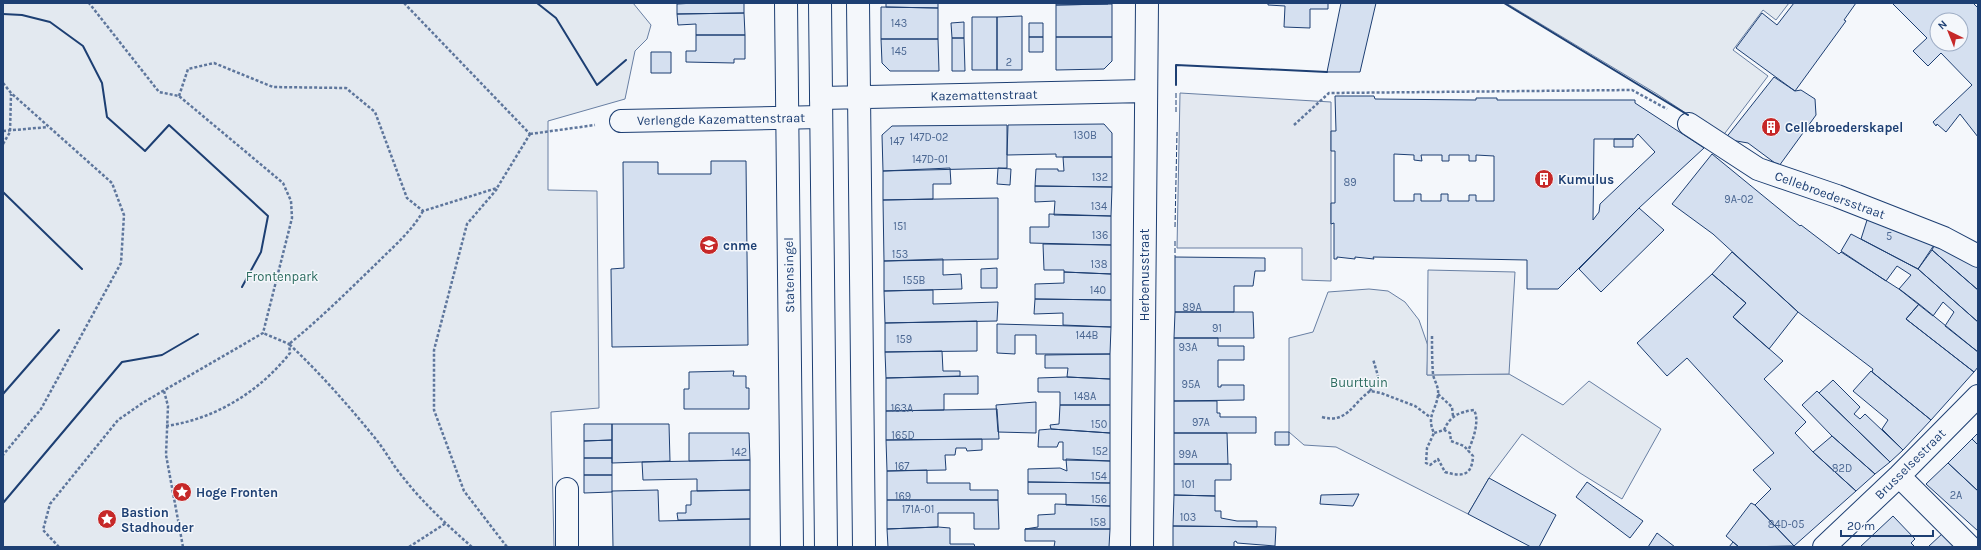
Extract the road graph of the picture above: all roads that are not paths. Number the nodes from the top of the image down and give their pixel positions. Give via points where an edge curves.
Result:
1 (786, 3) edge
2 (820, 3) edge
3 (858, 3) edge
4 (1147, 3) edge
5 (1146, 91) junction
6 (860, 98) junction
7 (821, 108) junction
8 (787, 118) junction
9 (621, 121) road end
10 (1689, 124) dead end
11 (1978, 256) edge
12 (1978, 396) edge
13 (1899, 476) junction
14 (567, 489) dead end
15 (567, 547) edge
16 (792, 547) edge
17 (826, 547) edge
18 (864, 547) edge
19 (1142, 547) edge
20 (1824, 547) edge
21 (1970, 547) edge

1 - 8 street, Statensingel
2 - 7 street
3 - 6 street
4 - 5 street, Herbenusstraat
5 - 6 street, Kazemattenstraat
5 - 19 street, Herbenusstraat
6 - 7 street, Kazemattenstraat
6 - 18 street
7 - 8 street, Verlengde Kazemattenstraat
7 - 17 street
8 - 9 street, Verlengde Kazemattenstraat
8 - 16 street, Statensingel
10 - 11 street, Cellebroedersstraat via 1758,169 1937,235
12 - 13 street, Brusselsestraat
13 - 20 street, Brusselsestraat
13 - 21 street
14 - 15 street

